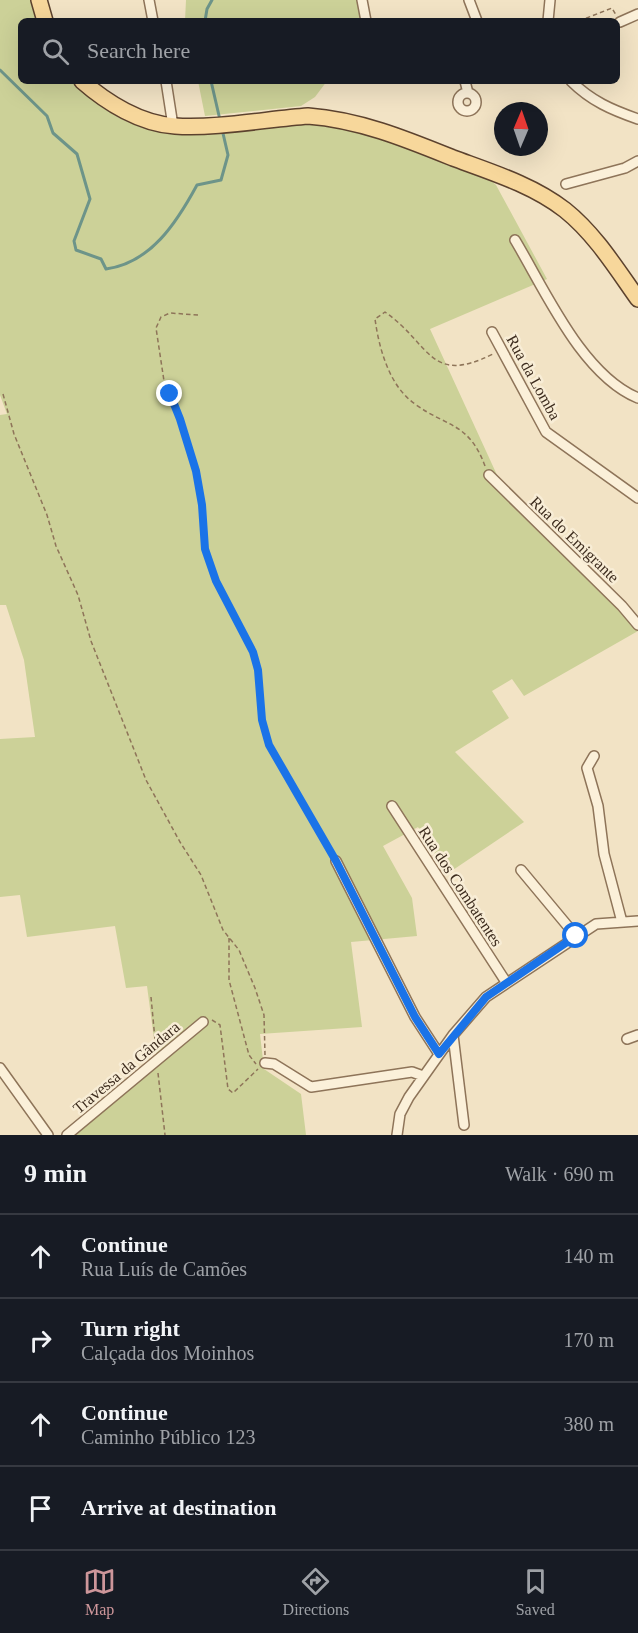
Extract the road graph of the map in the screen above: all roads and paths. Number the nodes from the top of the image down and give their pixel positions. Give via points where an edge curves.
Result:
1 (39, 0) edge
2 (148, 0) edge
3 (362, 0) edge
4 (469, 0) edge
5 (549, 0) edge
6 (638, 14) edge
7 (44, 18) edge
8 (152, 18) edge
9 (365, 18) edge
10 (476, 18) edge
11 (548, 18) edge
12 (587, 18) edge
13 (618, 18) edge
14 (620, 22) edge
15 (85, 84) edge
16 (167, 84) edge
17 (466, 84) edge
18 (574, 84) edge
19 (468, 93) dead end
20 (638, 119) edge
21 (174, 126) junction
22 (638, 161) edge
23 (566, 184) dead end
24 (515, 240) dead end
25 (638, 299) edge
26 (198, 315) dead end
27 (492, 332) dead end
28 (501, 349) junction
29 (3, 394) dead end
30 (638, 398) edge
31 (489, 475) joint
32 (638, 498) edge
33 (638, 625) edge
34 (594, 756) dead end
35 (392, 806) dead end
36 (336, 861) joint
37 (521, 870) dead end
38 (638, 921) edge
39 (622, 922) junction
40 (576, 936) junction
41 (228, 938) junction
42 (506, 982) junction
43 (203, 1022) joint
44 (453, 1035) junction
45 (638, 1035) edge
46 (627, 1039) dead end
47 (439, 1054) junction
48 (265, 1063) joint
49 (0, 1068) edge
50 (423, 1076) junction
51 (464, 1125) dead end
52 (48, 1135) edge
53 (67, 1135) edge
54 (397, 1135) edge

1 - 7 main road
2 - 8 street
3 - 9 street
4 - 10 street
5 - 11 street
6 - 14 street
12 - 13 path via 612,8
15 - 21 main road via 102,99
16 - 21 street
17 - 19 street
18 - 20 street via 607,109
21 - 25 main road via 308,116 364,125 488,171 543,195 586,229
22 - 23 street
24 - 30 street via 595,367
26 - 36 path via 170,312 161,317 156,328 164,381 196,471 205,549 216,581 253,652 269,745
27 - 28 street, Rua da Lomba
28 - 31 path via 462,366 450,367 437,361 386,312 375,318 378,342 396,383 413,403 453,424 474,443
28 - 32 street, Rua da Lomba via 546,432
29 - 41 path via 14,434 146,780 201,875
31 - 33 street, Rua do Emigrante
34 - 39 street via 587,768
35 - 42 street, Rua dos Combatentes
36 - 47 street via 415,1017
37 - 40 street
38 - 39 street
39 - 40 street via 596,924
40 - 42 street
41 - 43 path via 228,980 249,1055 259,1068 233,1093 228,1089 224,1069 220,1025 211,1019
41 - 48 path via 239,951 264,1015
42 - 44 street via 486,997
43 - 53 street, Travessa da Gândara
44 - 47 street
44 - 51 street
45 - 46 street
47 - 50 street
48 - 50 street via 274,1064 311,1087 412,1072
49 - 52 street
50 - 54 street via 399,1114

